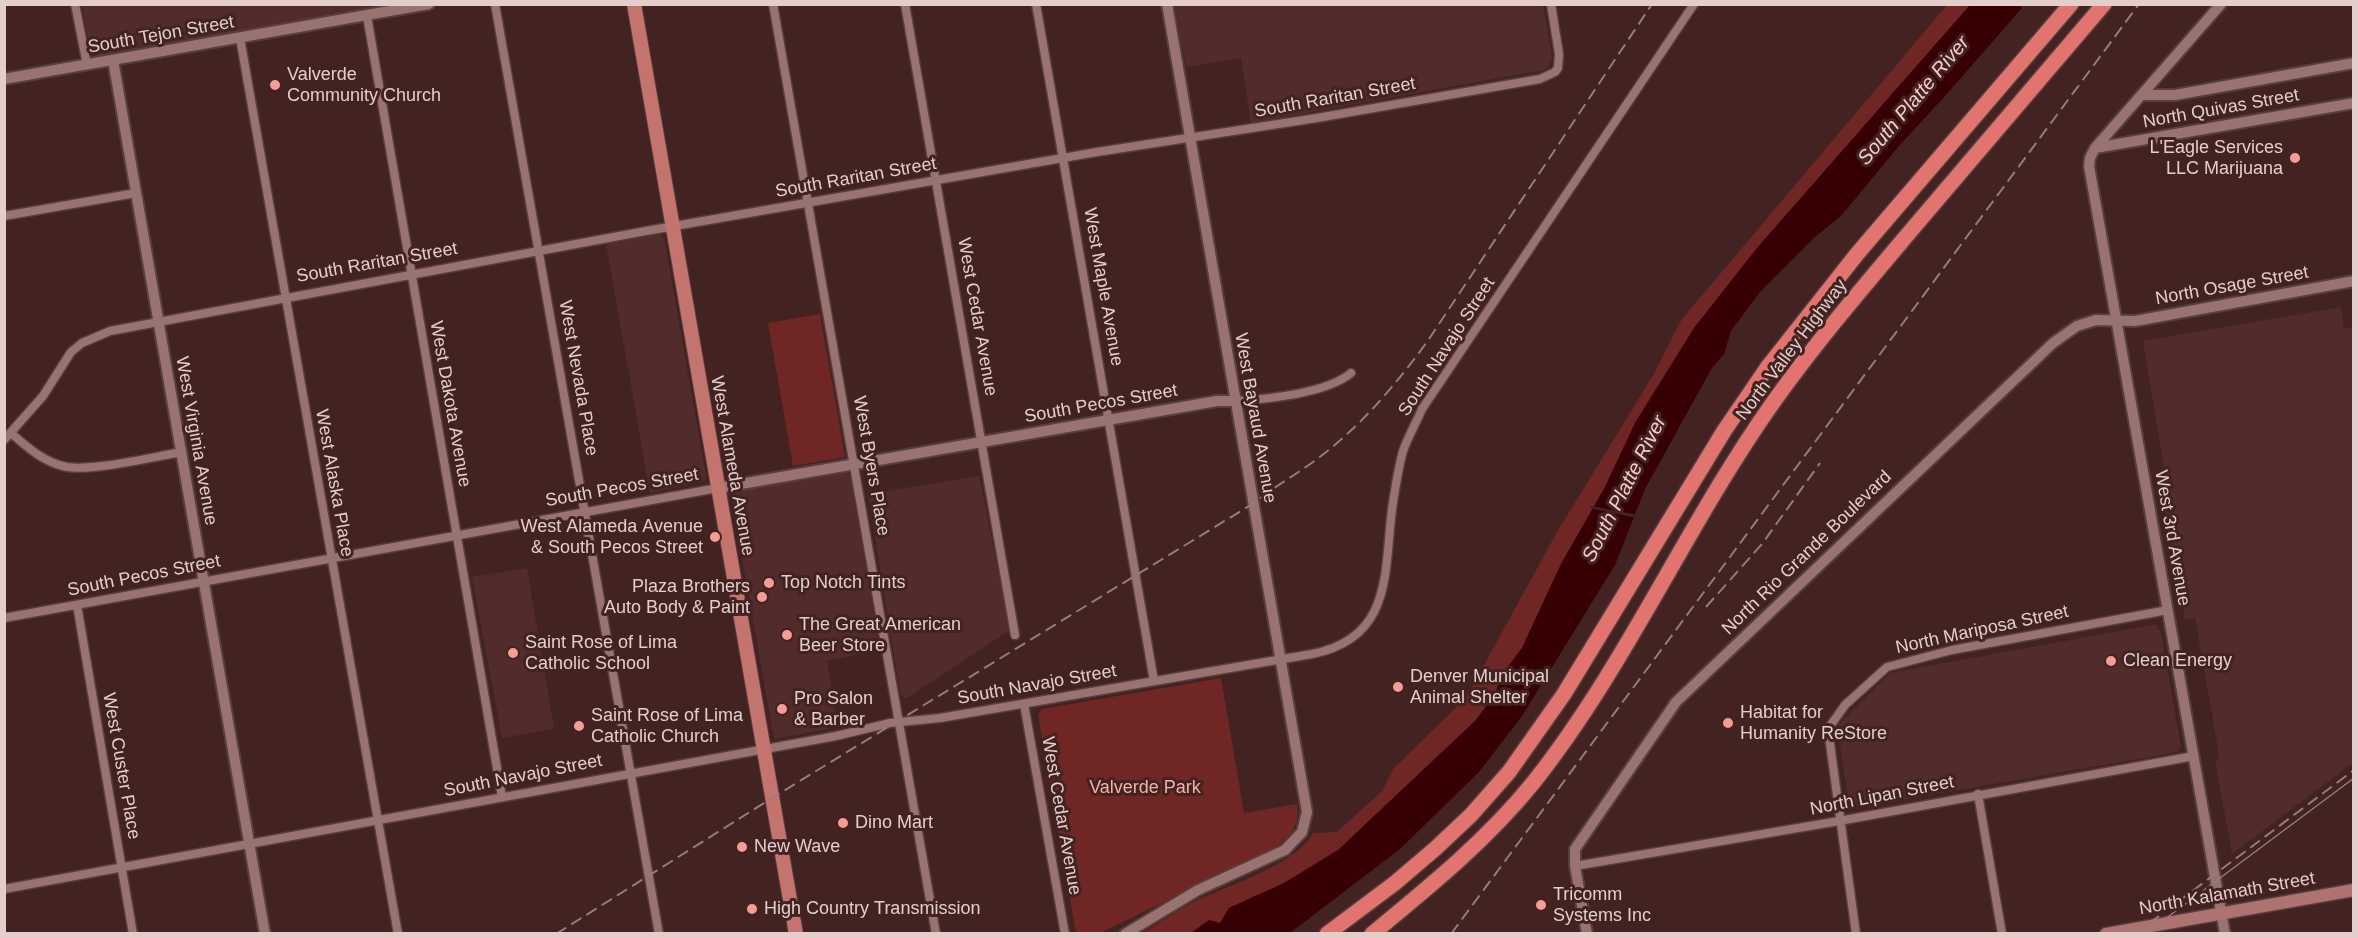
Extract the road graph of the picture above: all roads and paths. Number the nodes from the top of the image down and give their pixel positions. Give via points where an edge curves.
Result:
1 (75, 4) edge
2 (429, 4) edge
3 (495, 4) edge
4 (634, 4) edge
5 (773, 4) edge
6 (905, 4) edge
7 (1036, 4) edge
8 (1167, 4) edge
9 (1551, 4) edge
10 (1694, 4) edge
11 (2066, 4) edge
12 (2071, 4) edge
13 (2104, 4) edge
14 (2221, 4) edge
15 (367, 16) junction
16 (240, 38) junction
17 (2039, 40) junction
18 (113, 60) junction
19 (2354, 63) edge
20 (87, 65) junction
21 (4, 80) edge
22 (2142, 95) junction
23 (2354, 103) edge
24 (1190, 139) junction
25 (2095, 148) junction
26 (1064, 158) junction
27 (936, 180) junction
28 (136, 193) junction
29 (808, 203) junction
30 (4, 216) edge
31 (673, 226) junction
32 (539, 250) junction
33 (411, 274) junction
34 (2354, 281) edge
35 (284, 297) junction
36 (158, 320) junction
37 (2117, 320) junction
38 (1350, 373) dead end
39 (1236, 401) junction
40 (1109, 420) junction
41 (8, 437) edge
42 (982, 441) junction
43 (182, 452) junction
44 (854, 463) junction
45 (718, 488) junction
46 (584, 512) junction
47 (457, 536) junction
48 (330, 558) junction
49 (203, 581) junction
50 (76, 605) junction
51 (2168, 610) junction
52 (4, 618) edge
53 (1015, 635) dead end
54 (1281, 659) junction
55 (1154, 681) junction
56 (1024, 704) junction
57 (899, 722) junction
58 (763, 749) junction
59 (2194, 756) junction
60 (630, 773) junction
61 (1978, 794) junction
62 (502, 797) junction
63 (376, 820) junction
64 (1839, 821) junction
65 (249, 844) junction
66 (1575, 866) junction
67 (121, 868) junction
68 (4, 889) edge
69 (2354, 890) edge
70 (2222, 913) junction
71 (1350, 916) junction
72 (133, 933) edge
73 (265, 933) edge
74 (398, 933) edge
75 (659, 933) edge
76 (796, 933) edge
77 (936, 933) edge
78 (1065, 933) edge
79 (1125, 933) edge
80 (1323, 933) edge
81 (1327, 933) edge
82 (1372, 933) edge
83 (1587, 933) edge
84 (1856, 933) edge
85 (2002, 933) edge
86 (2106, 933) edge
87 (2226, 933) edge

1 - 20 street
2 - 15 street, South Tejon Street
3 - 32 street, West Nevada Place
4 - 31 main road, West Alameda Avenue
5 - 29 street, West Byers Place
6 - 27 street, West Cedar Avenue
7 - 26 street, West Maple Avenue
8 - 24 street, West Bayaud Avenue
9 - 24 street, South Raritan Street via 1559,54 1558,68 1551,75
10 - 54 street, South Navajo Street via 1422,409 1403,451 1383,591 1375,612 1340,644
11 - 17 highway
12 - 17 highway, North Valley Highway
13 - 82 highway, North Valley Highway via 1851,300 1770,406 1617,657 1556,752 1519,800 1441,878
14 - 22 street
15 - 16 street, South Tejon Street
15 - 33 street, West Dakota Avenue
16 - 18 street, South Tejon Street
16 - 35 street, West Alaska Place
17 - 71 highway, North Valley Highway via 1857,254 1767,368 1724,431 1583,664 1509,772 1465,821 1408,872
18 - 20 street, South Tejon Street
18 - 28 street, West Virginia Avenue
19 - 22 street, North Quivas Street via 2175,94
20 - 21 street, South Tejon Street
22 - 25 street
23 - 25 street, North Quivas Street
24 - 26 street, South Raritan Street
24 - 39 street, West Bayaud Avenue
25 - 37 street, West 3rd Avenue via 2089,166
26 - 27 street, South Raritan Street
26 - 40 street, West Maple Avenue
27 - 29 street, South Raritan Street
27 - 42 street, West Cedar Avenue
28 - 30 street
28 - 36 street, West Virginia Avenue
29 - 31 street, South Raritan Street
29 - 44 street, West Byers Place
31 - 32 street, South Raritan Street
31 - 45 main road, West Alameda Avenue
32 - 33 street, South Raritan Street
32 - 46 street, West Nevada Place
33 - 35 street, South Raritan Street
33 - 47 street, West Dakota Avenue
34 - 37 street, North Osage Street via 2134,321
35 - 36 street, South Raritan Street
35 - 48 street, West Alaska Place
36 - 41 street, South Raritan Street via 110,331 82,343 62,363 43,396
36 - 43 street, West Virginia Avenue
37 - 51 street, West 3rd Avenue
37 - 66 street, North Rio Grande Boulevard via 2086,322 2053,343 1676,702 1575,849
38 - 39 street, South Pecos Street via 1323,388
39 - 40 street, South Pecos Street
39 - 54 street, West Bayaud Avenue
40 - 42 street, South Pecos Street
40 - 55 street, West Maple Avenue
41 - 43 street via 66,467
42 - 44 street, South Pecos Street
42 - 53 street, West Cedar Avenue
43 - 49 street, West Virginia Avenue
44 - 45 street, South Pecos Street
44 - 57 street, West Byers Place
45 - 46 street, South Pecos Street
45 - 58 main road, West Alameda Avenue
46 - 47 street, South Pecos Street
46 - 60 street, West Nevada Place
47 - 48 street, South Pecos Street
47 - 62 street, West Dakota Avenue
48 - 49 street, South Pecos Street
48 - 63 street, West Alaska Place
49 - 50 street, South Pecos Street
49 - 65 street, West Virginia Avenue
50 - 52 street, South Pecos Street
50 - 67 street, West Custer Place
51 - 59 street, West 3rd Avenue
51 - 64 street, North Mariposa Street via 1952,650 1887,667 1845,705 1828,729
54 - 55 street, South Navajo Street
54 - 79 street, West Bayaud Avenue via 1307,807 1299,836 1285,850 1198,890
55 - 56 street, South Navajo Street
56 - 57 street, South Navajo Street
56 - 78 street, West Cedar Avenue
57 - 58 street, South Navajo Street
57 - 77 street, West Byers Place
58 - 60 street, South Navajo Street
58 - 76 main road, West Alameda Avenue
59 - 61 street, North Lipan Street
59 - 70 street, West 3rd Avenue
60 - 62 street, South Navajo Street
60 - 75 street, West Nevada Place
61 - 64 street, North Lipan Street
61 - 85 street
62 - 63 street, South Navajo Street
63 - 65 street, South Navajo Street
63 - 74 street, West Alaska Place
64 - 66 street, North Lipan Street
64 - 84 street
65 - 67 street, South Navajo Street
65 - 73 street, West Virginia Avenue
66 - 83 street
67 - 68 street, South Navajo Street
67 - 72 street, West Custer Place
69 - 70 main road, North Kalamath Street
70 - 86 main road, North Kalamath Street
70 - 87 street, West 3rd Avenue
71 - 80 highway
71 - 81 highway

